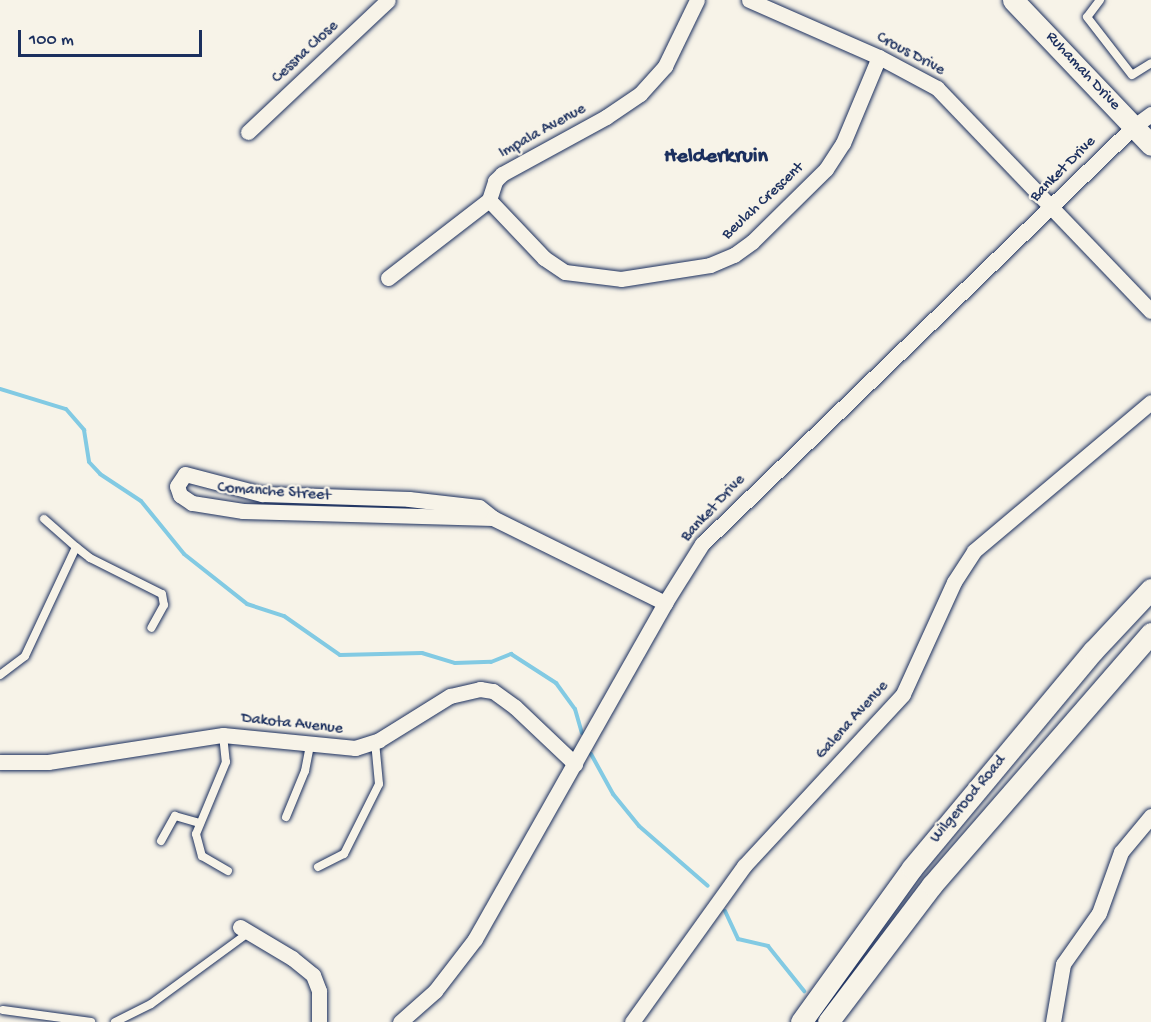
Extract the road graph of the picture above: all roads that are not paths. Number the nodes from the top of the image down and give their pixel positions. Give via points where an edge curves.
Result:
1 (388, 0) edge
2 (697, 0) edge
3 (749, 0) edge
4 (1013, 0) edge
5 (1100, 0) edge
6 (879, 57) junction
7 (1151, 63) edge
8 (1151, 114) edge
9 (1133, 127) junction
10 (248, 132) dead end
11 (1151, 146) edge
12 (489, 200) junction
13 (1053, 207) junction
14 (388, 278) dead end
15 (1151, 311) edge
16 (1151, 402) edge
17 (493, 518) junction
18 (44, 519) dead end
19 (76, 547) junction
20 (1151, 589) edge
21 (665, 603) junction
22 (151, 628) dead end
23 (1151, 633) edge
24 (0, 675) edge
25 (223, 735) junction
26 (375, 742) junction
27 (310, 745) junction
28 (0, 762) edge
29 (575, 764) junction
30 (1151, 816) edge
31 (286, 817) dead end
32 (199, 823) junction
33 (161, 841) dead end
34 (318, 867) dead end
35 (228, 871) dead end
36 (244, 930) joint
37 (3, 1010) dead end
38 (91, 1022) edge
39 (115, 1022) edge
40 (319, 1022) edge
41 (400, 1022) edge
42 (632, 1022) edge
43 (801, 1022) edge
44 (828, 1022) edge
45 (1053, 1022) edge

1 - 10 street, Cessna Close
2 - 12 street, Impala Avenue via 665,66 640,94 502,174 495,181
3 - 6 street, Crous Drive
4 - 9 street, Ruhamah Drive
5 - 7 lane via 1087,17 1132,75
6 - 12 street, Beulah Crescent via 848,133 826,169 752,242 710,265 621,279 565,272 544,258
6 - 13 street, Crous Drive via 937,88
8 - 9 street, Banket Drive
9 - 11 street, Ruhamah Drive
9 - 13 street, Banket Drive
12 - 14 street, Impala Avenue
13 - 15 street
13 - 21 street, Banket Drive via 716,529
16 - 42 street, Galena Avenue via 974,551 954,582 903,694 744,866
17 - 17 street, Comanche Street via 243,512 192,503 180,495 177,486 185,474 262,494 456,503 479,507
17 - 21 street, Comanche Street
18 - 19 lane
19 - 22 lane via 162,594 164,605
19 - 24 lane via 25,656
20 - 43 street, Wilgerood Road via 1093,651 912,868
21 - 29 street, Banket Drive
23 - 44 street, Wilgerood Road via 932,885
25 - 27 street, Dakota Avenue
25 - 28 street, Dakota Avenue via 48,762
25 - 32 lane via 226,762
26 - 27 street, Dakota Avenue via 345,749
26 - 29 street, Dakota Avenue via 450,696 480,689 493,692 515,708
26 - 34 lane via 379,784 344,854
27 - 31 lane via 305,771
29 - 41 street, Banket Drive via 466,954 435,991
30 - 45 street via 1121,852 1099,913 1064,964
32 - 33 lane via 175,816
32 - 35 lane via 197,841 202,856
36 - 39 lane via 152,1004
36 - 40 street via 313,975 319,991
37 - 38 lane

